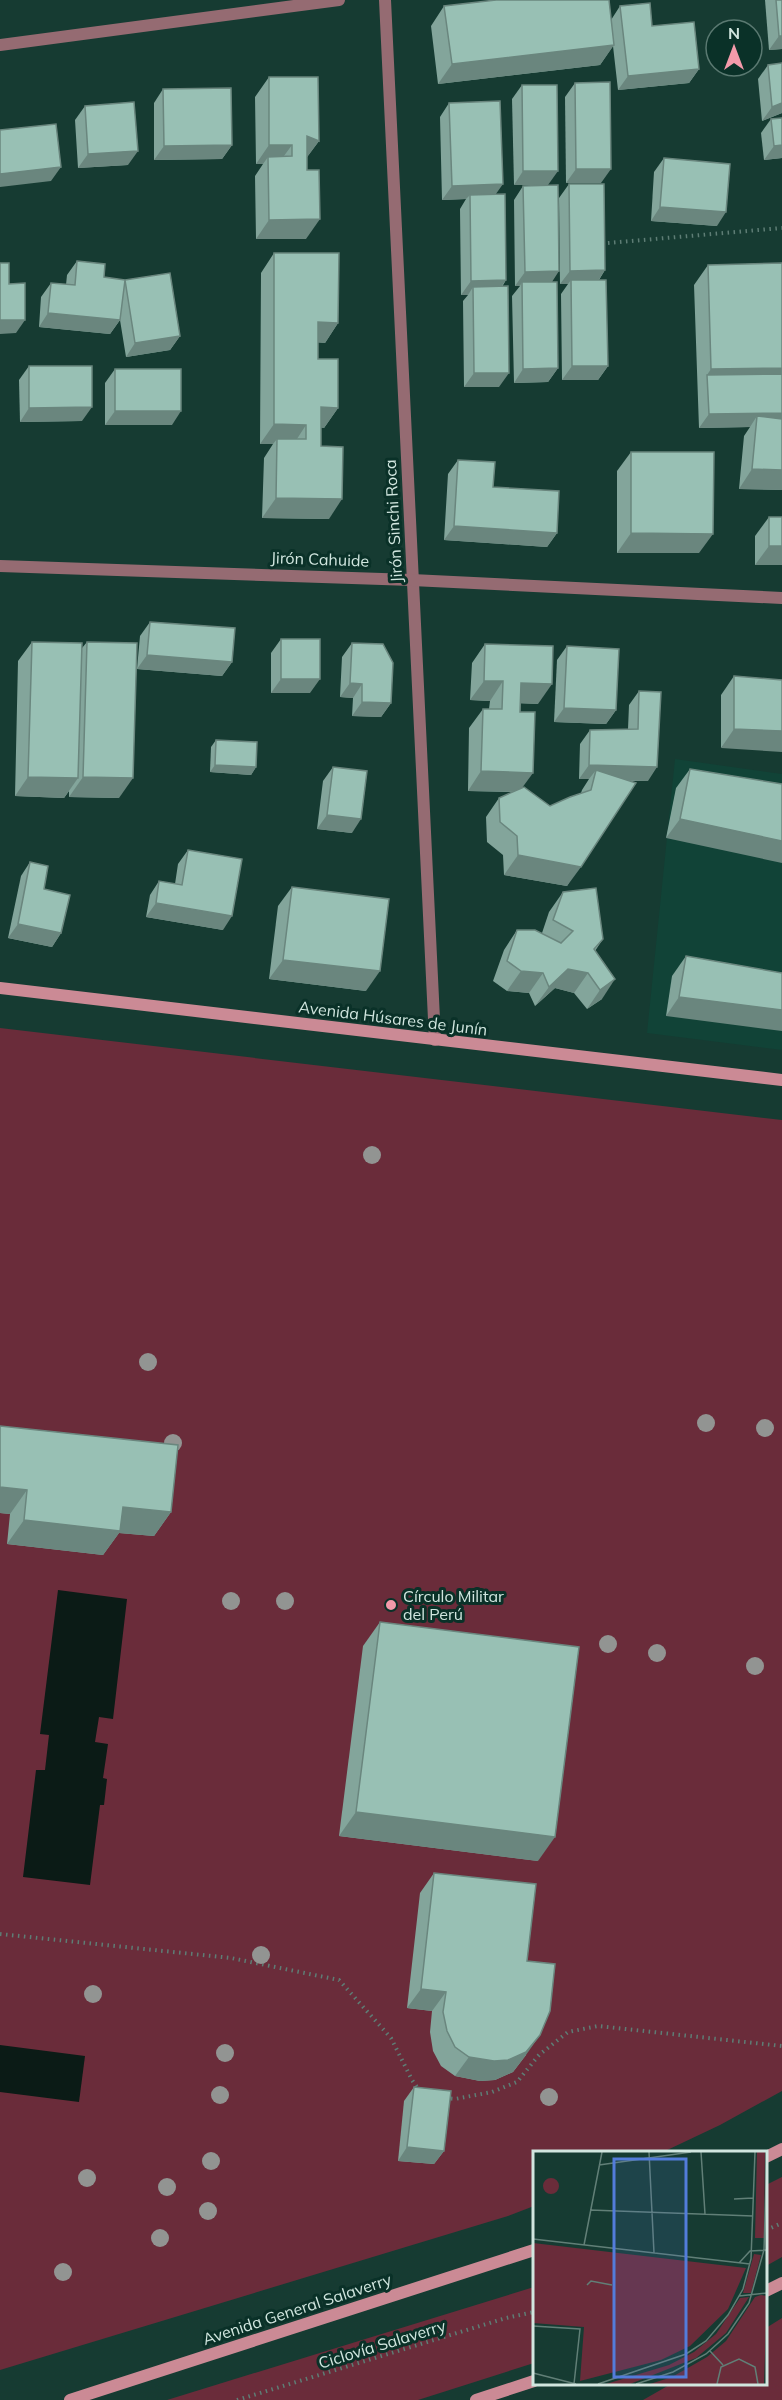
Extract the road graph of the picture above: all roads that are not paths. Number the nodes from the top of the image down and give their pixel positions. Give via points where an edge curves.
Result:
1 (339, 0) edge
2 (385, 0) edge
3 (0, 45) edge
4 (0, 566) edge
5 (412, 580) junction
6 (782, 598) edge
7 (0, 988) edge
8 (435, 1040) junction
9 (782, 1080) edge
10 (782, 2149) edge
11 (767, 2156) edge
12 (533, 2250) edge
13 (782, 2283) edge
14 (767, 2290) edge
15 (533, 2381) edge
16 (70, 2400) edge
17 (476, 2400) edge

1 - 3 street
2 - 5 street, Jirón Sinchi Roca
4 - 5 street, Jirón Cahuide
5 - 6 street, Jirón Cahuide
5 - 8 street, Jirón Sinchi Roca
7 - 8 street, Avenida Húsares de Junín
8 - 9 street, Avenida Húsares de Junín
10 - 11 street
12 - 16 street, Avenida General Salaverry
13 - 14 street
15 - 17 street

